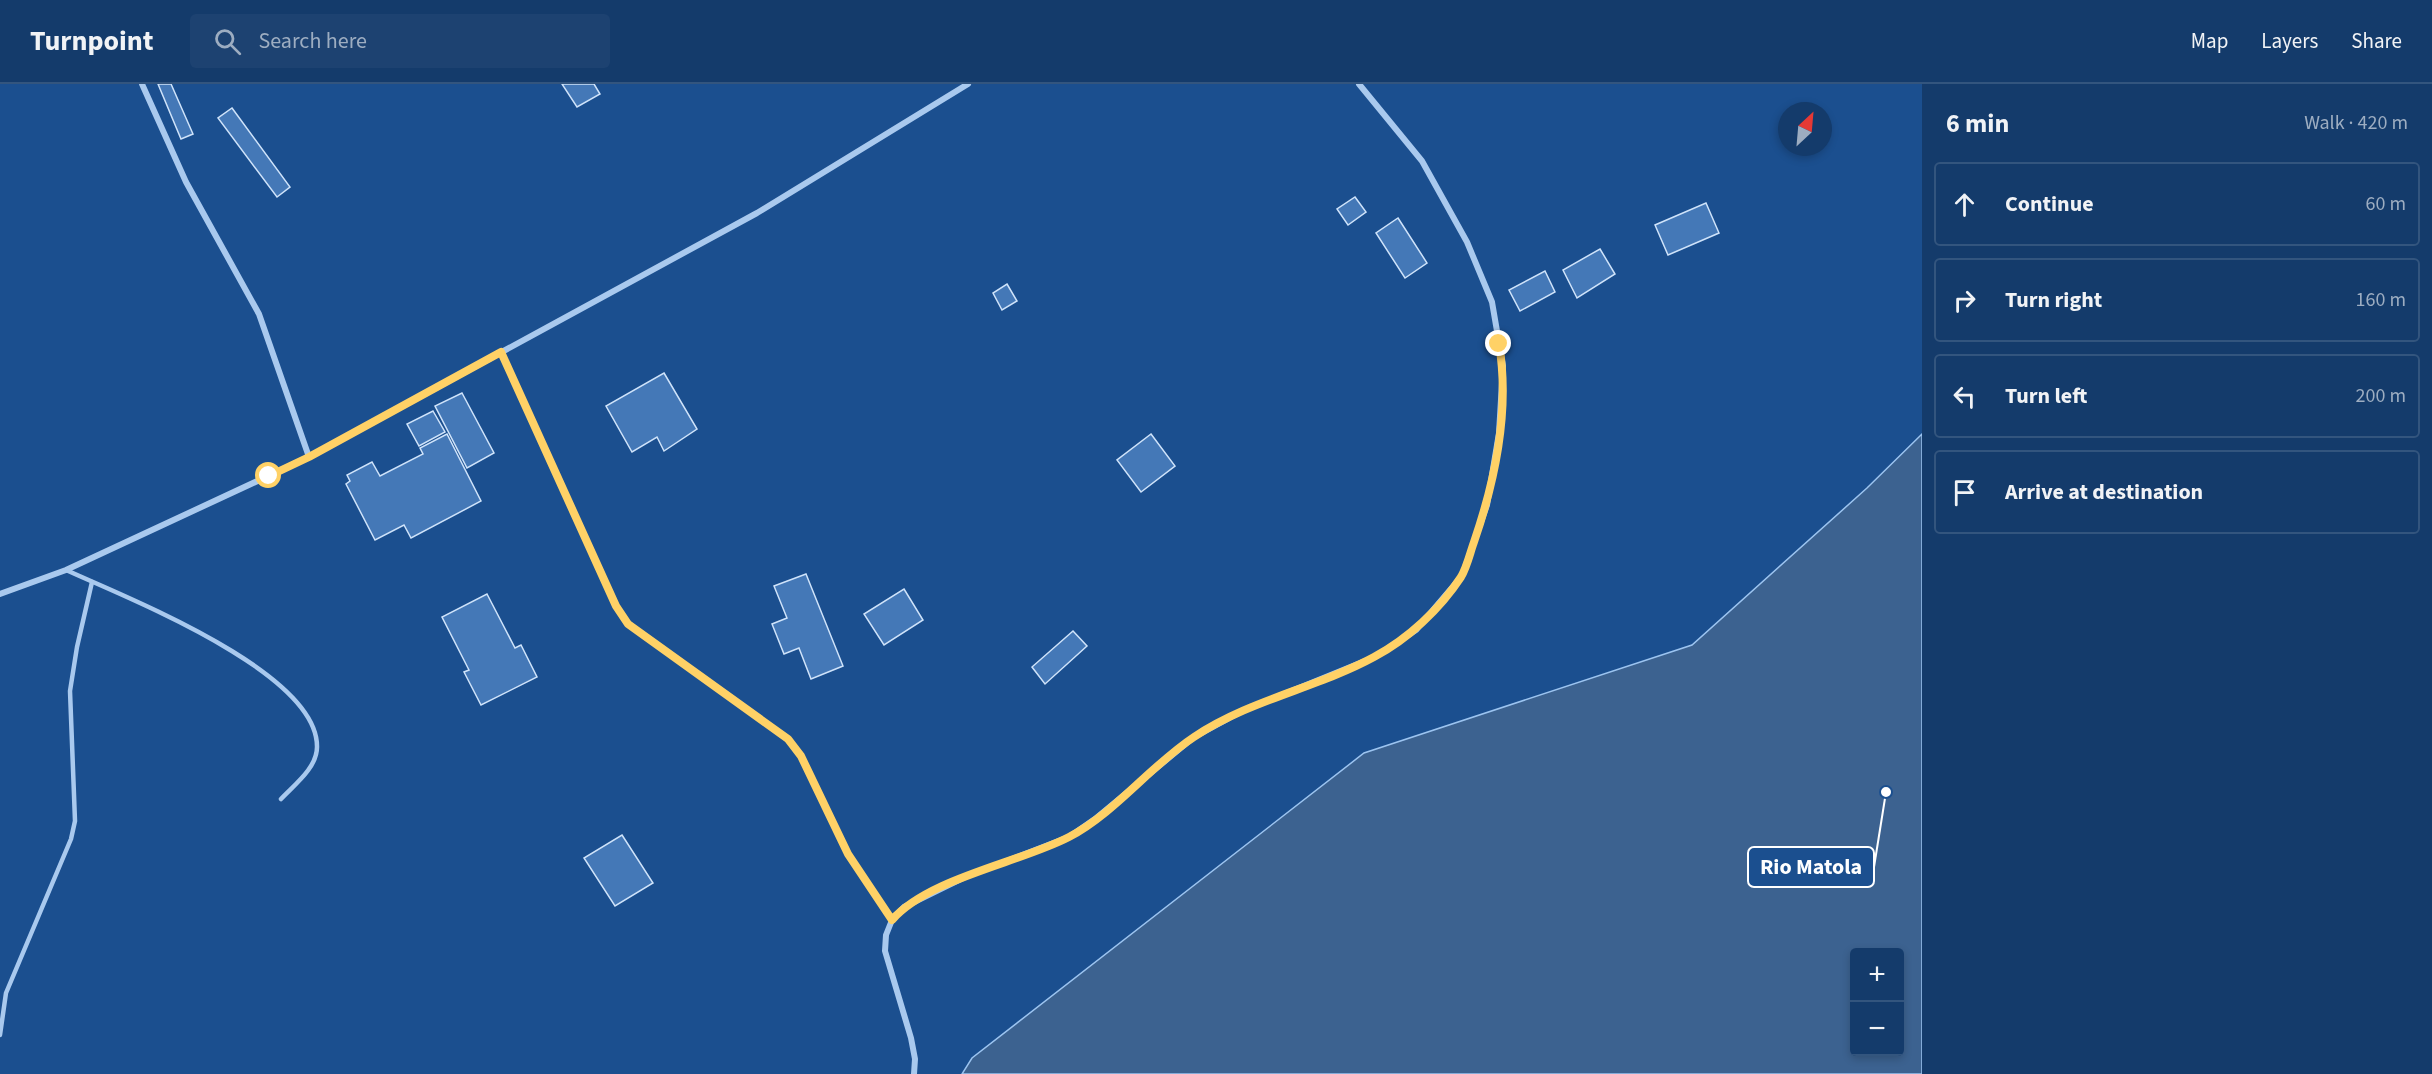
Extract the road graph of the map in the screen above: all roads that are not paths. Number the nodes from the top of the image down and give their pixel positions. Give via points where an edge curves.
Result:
1 (142, 84) edge
2 (968, 84) edge
3 (1359, 84) edge
4 (501, 352) junction
5 (309, 457) junction
6 (66, 570) junction
7 (92, 582) junction
8 (0, 594) edge
9 (281, 799) dead end
10 (892, 920) junction
11 (0, 1035) edge
12 (914, 1074) edge

1 - 5 street via 186,182 259,314
2 - 4 street via 757,213
3 - 10 street via 1422,162 1467,242 1492,302 1503,366 1499,433 1487,505 1462,576 1416,630 1375,657 1240,712 1203,732 1069,837 965,877 904,907
4 - 5 street
4 - 10 lane via 616,606 628,624 788,739 801,756 848,854
5 - 6 street
6 - 7 lane
6 - 8 street
7 - 9 lane via 230,648 291,695 311,724 317,747 309,770
7 - 11 lane via 70,691 75,821 6,993
10 - 12 street via 885,951 911,1038

